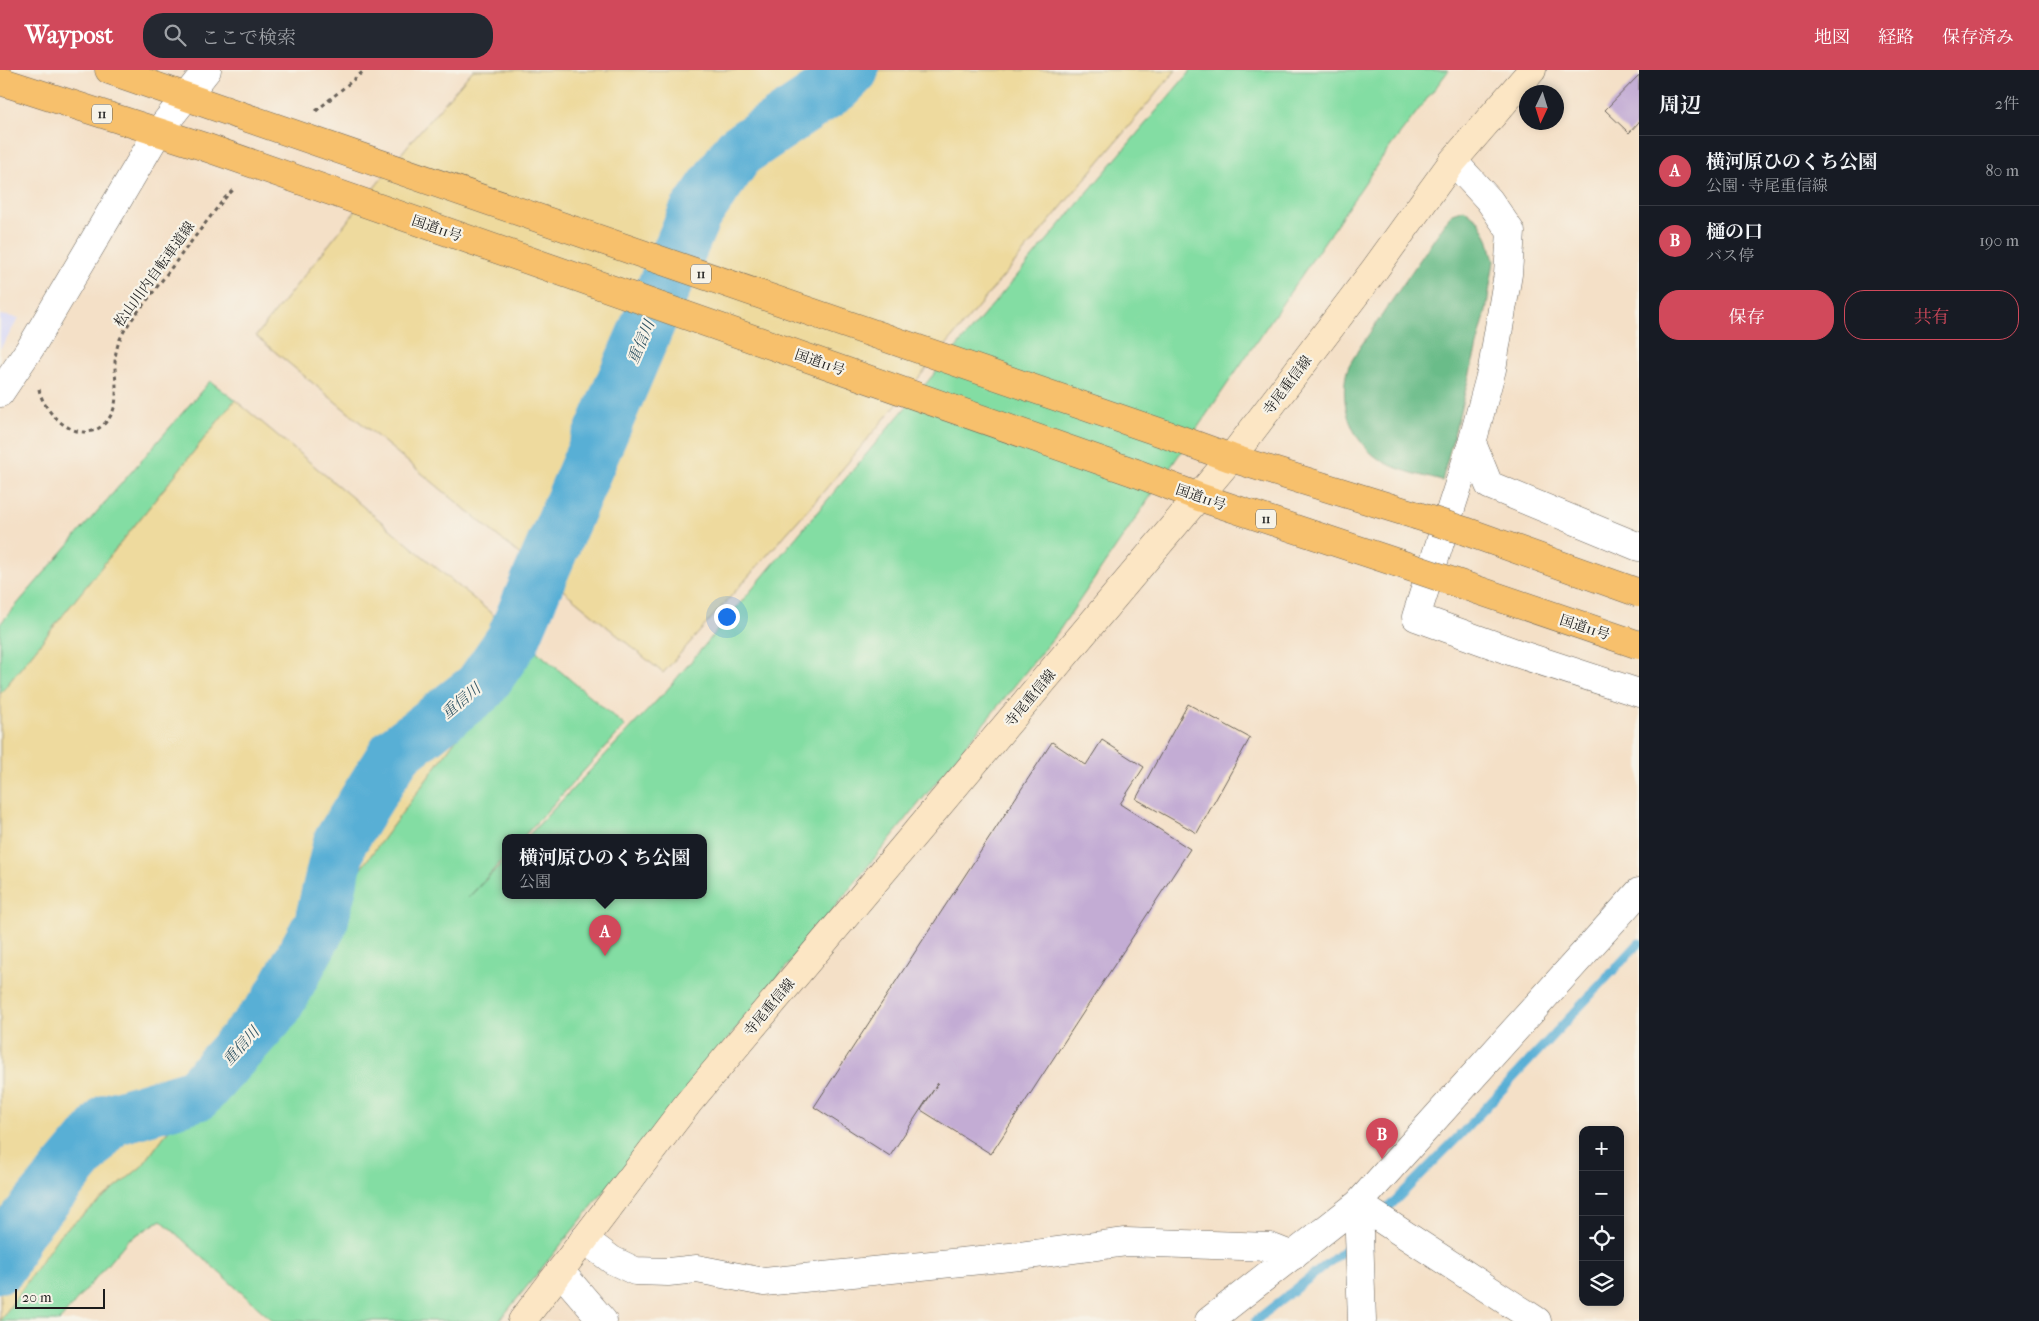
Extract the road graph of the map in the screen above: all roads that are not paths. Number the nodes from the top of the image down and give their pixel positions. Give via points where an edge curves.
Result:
1 (109, 70) edge
2 (206, 70) edge
3 (1532, 70) edge
4 (0, 81) edge
5 (186, 97) junction
6 (158, 132) junction
7 (1453, 161) junction
8 (0, 393) edge
9 (1472, 443) junction
10 (1231, 458) junction
11 (1199, 497) junction
12 (1639, 547) edge
13 (1639, 593) edge
14 (1639, 645) edge
15 (1639, 692) edge
16 (1639, 892) edge
17 (1358, 1204) junction
18 (584, 1239) junction
19 (1293, 1256) junction
20 (560, 1271) junction
21 (522, 1321) edge
22 (603, 1321) edge
23 (1209, 1321) edge
24 (1362, 1321) edge
25 (1537, 1321) edge

1 - 5 highway, 11
2 - 5 street
3 - 7 main road, 寺尾重信線
4 - 6 highway, 国道11号 / 11
5 - 6 street
5 - 10 highway, 11, bridge
6 - 8 street via 31,347
6 - 11 highway, 国道11号 / 11, bridge
7 - 9 street via 1489,200 1510,232 1508,274 1492,368
7 - 10 main road, 寺尾重信線
9 - 12 street via 1489,486
9 - 15 street via 1416,617
10 - 11 main road, 寺尾重信線
10 - 13 highway, 11, bridge via 1415,515
11 - 14 highway, 国道11号 / 11, bridge
11 - 18 main road, 寺尾重信線 via 689,1102
16 - 17 street
17 - 19 street
17 - 24 street
17 - 25 street
18 - 19 street via 612,1260 635,1271 697,1269 764,1282 1126,1242 1270,1247
18 - 20 main road, 寺尾重信線
19 - 23 street
20 - 21 main road, 寺尾重信線
20 - 22 street

